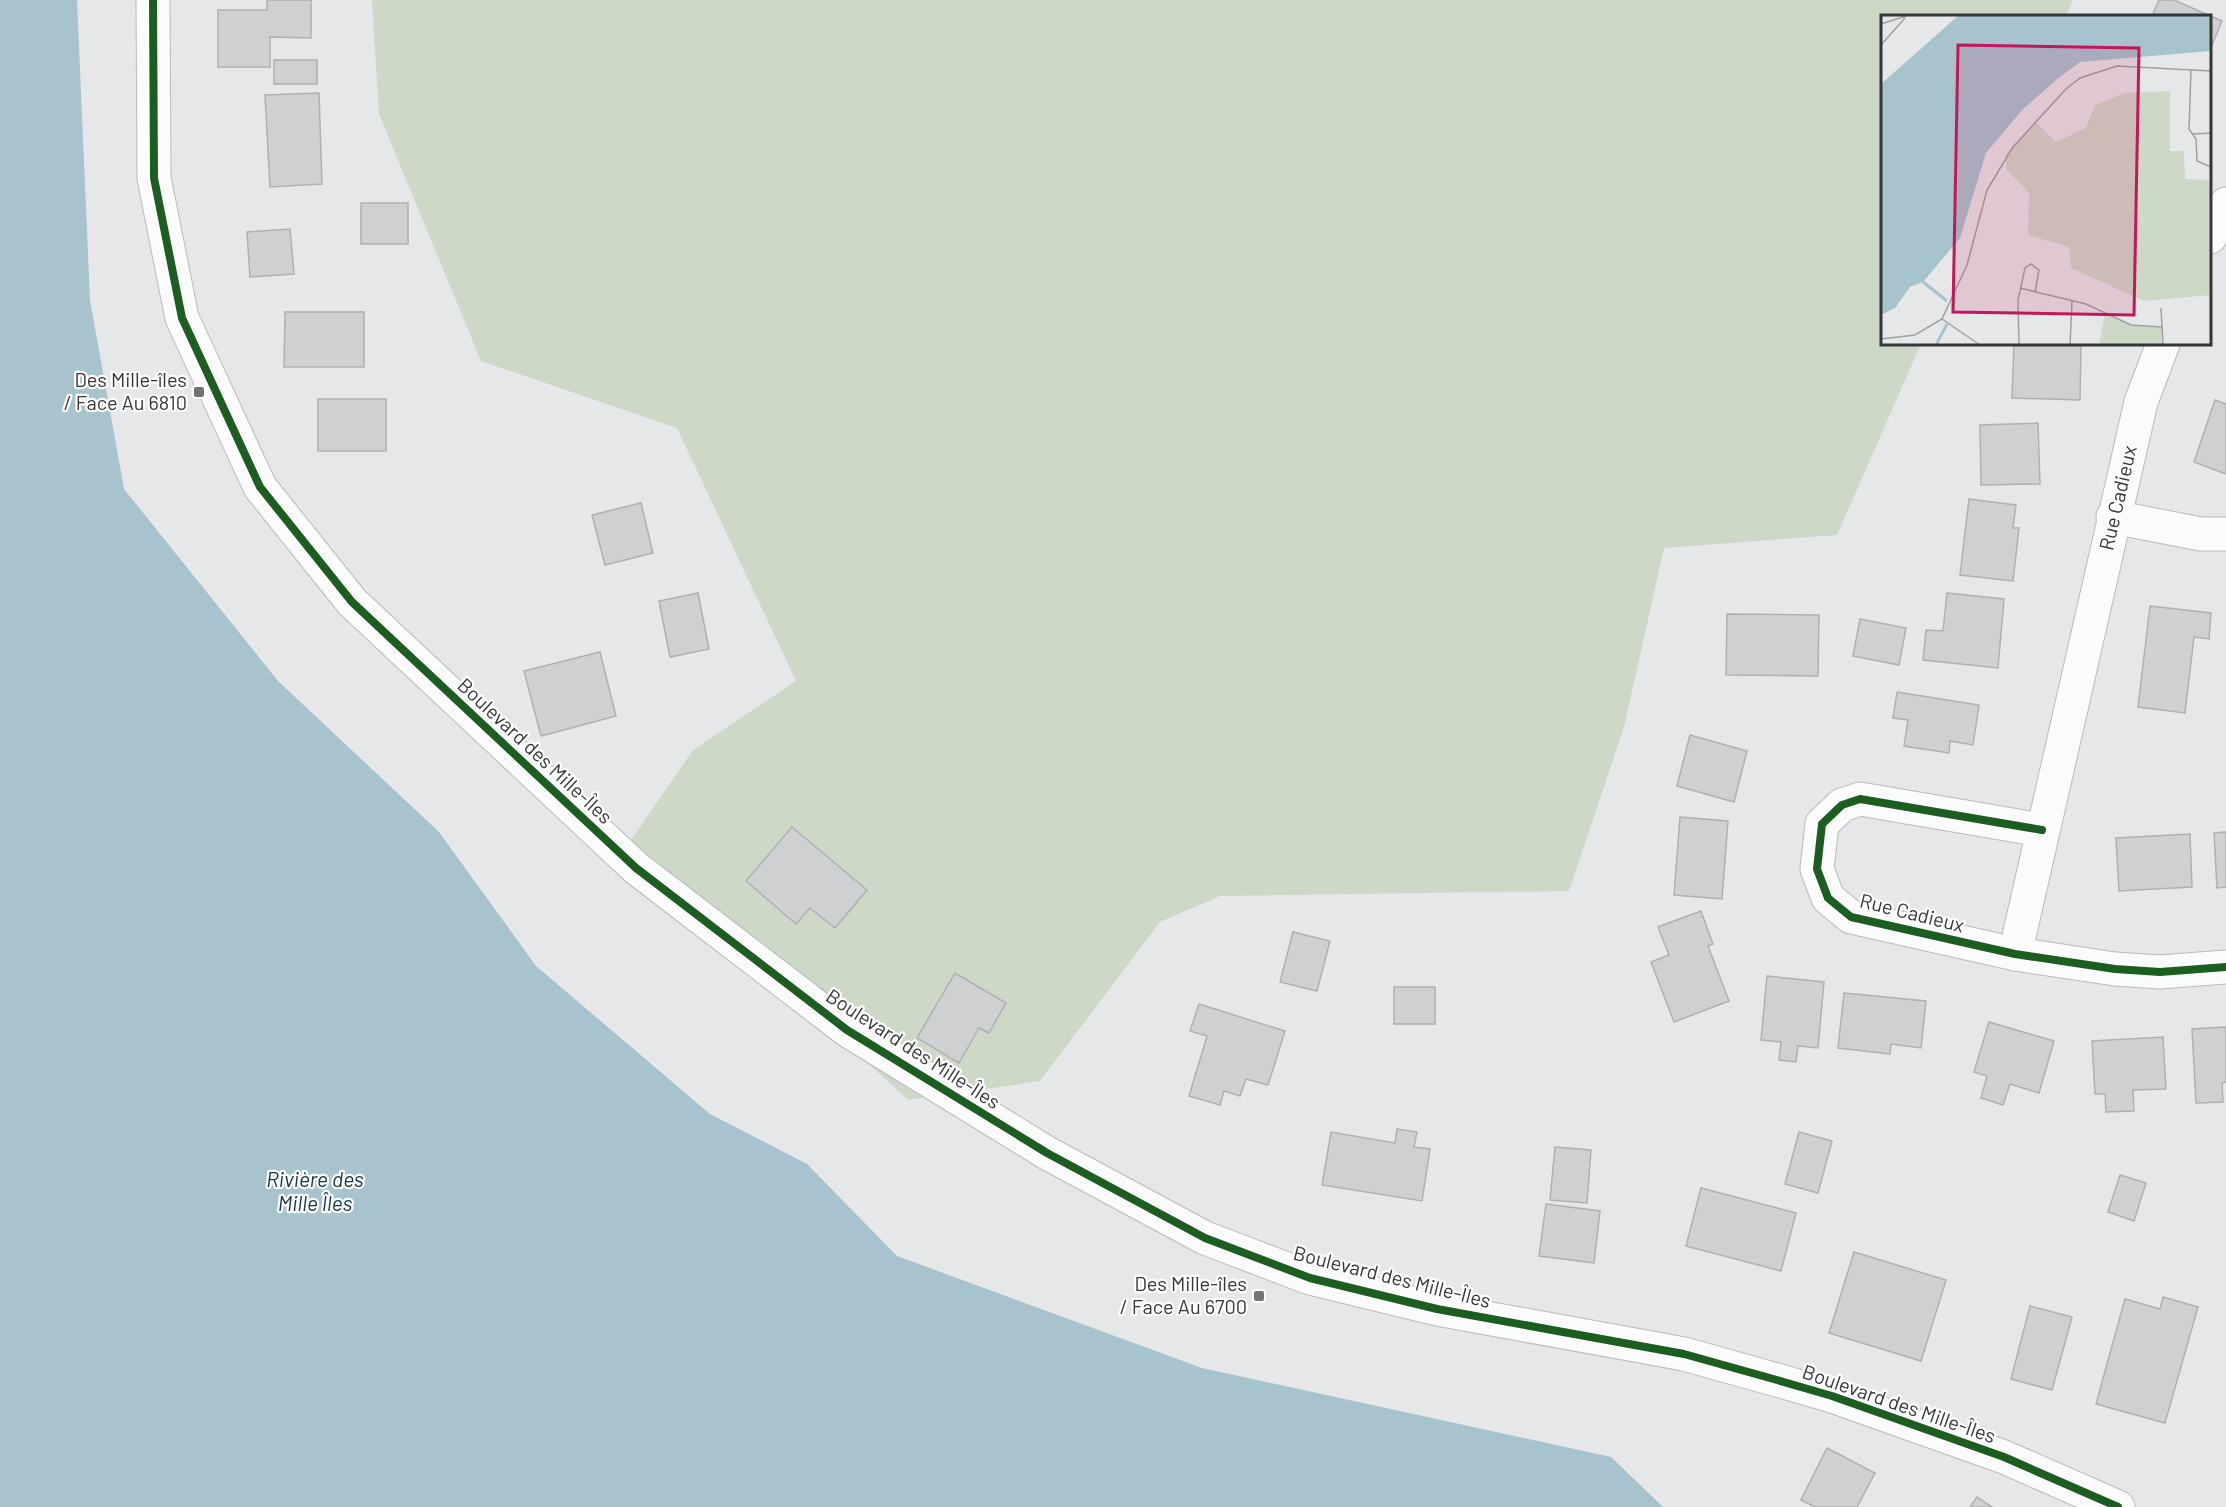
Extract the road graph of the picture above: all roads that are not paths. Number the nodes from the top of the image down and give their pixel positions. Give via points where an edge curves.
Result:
1 (153, 0) edge
2 (2226, 204) edge
3 (2211, 235) edge
4 (2163, 345) edge
5 (2113, 517) junction
6 (2226, 534) edge
7 (2042, 830) junction
8 (2016, 954) junction
9 (2226, 967) edge
10 (2118, 1507) edge

1 - 10 street, Boulevard des Mille-Îles via 154,178 182,318 260,487 352,602 636,868 829,1016 1047,1154 1216,1242 1310,1278 1437,1309 1684,1354 1832,1396 2004,1457
2 - 3 street
4 - 5 street, Rue Cadieux via 2141,402
5 - 6 street via 2201,534
5 - 7 street, Rue Cadieux
7 - 8 street, Rue Cadieux
7 - 8 street, Rue Cadieux via 1860,799 1842,805 1822,825 1817,869 1828,898 1851,917
8 - 9 street, Rue Cadieux via 2160,972

